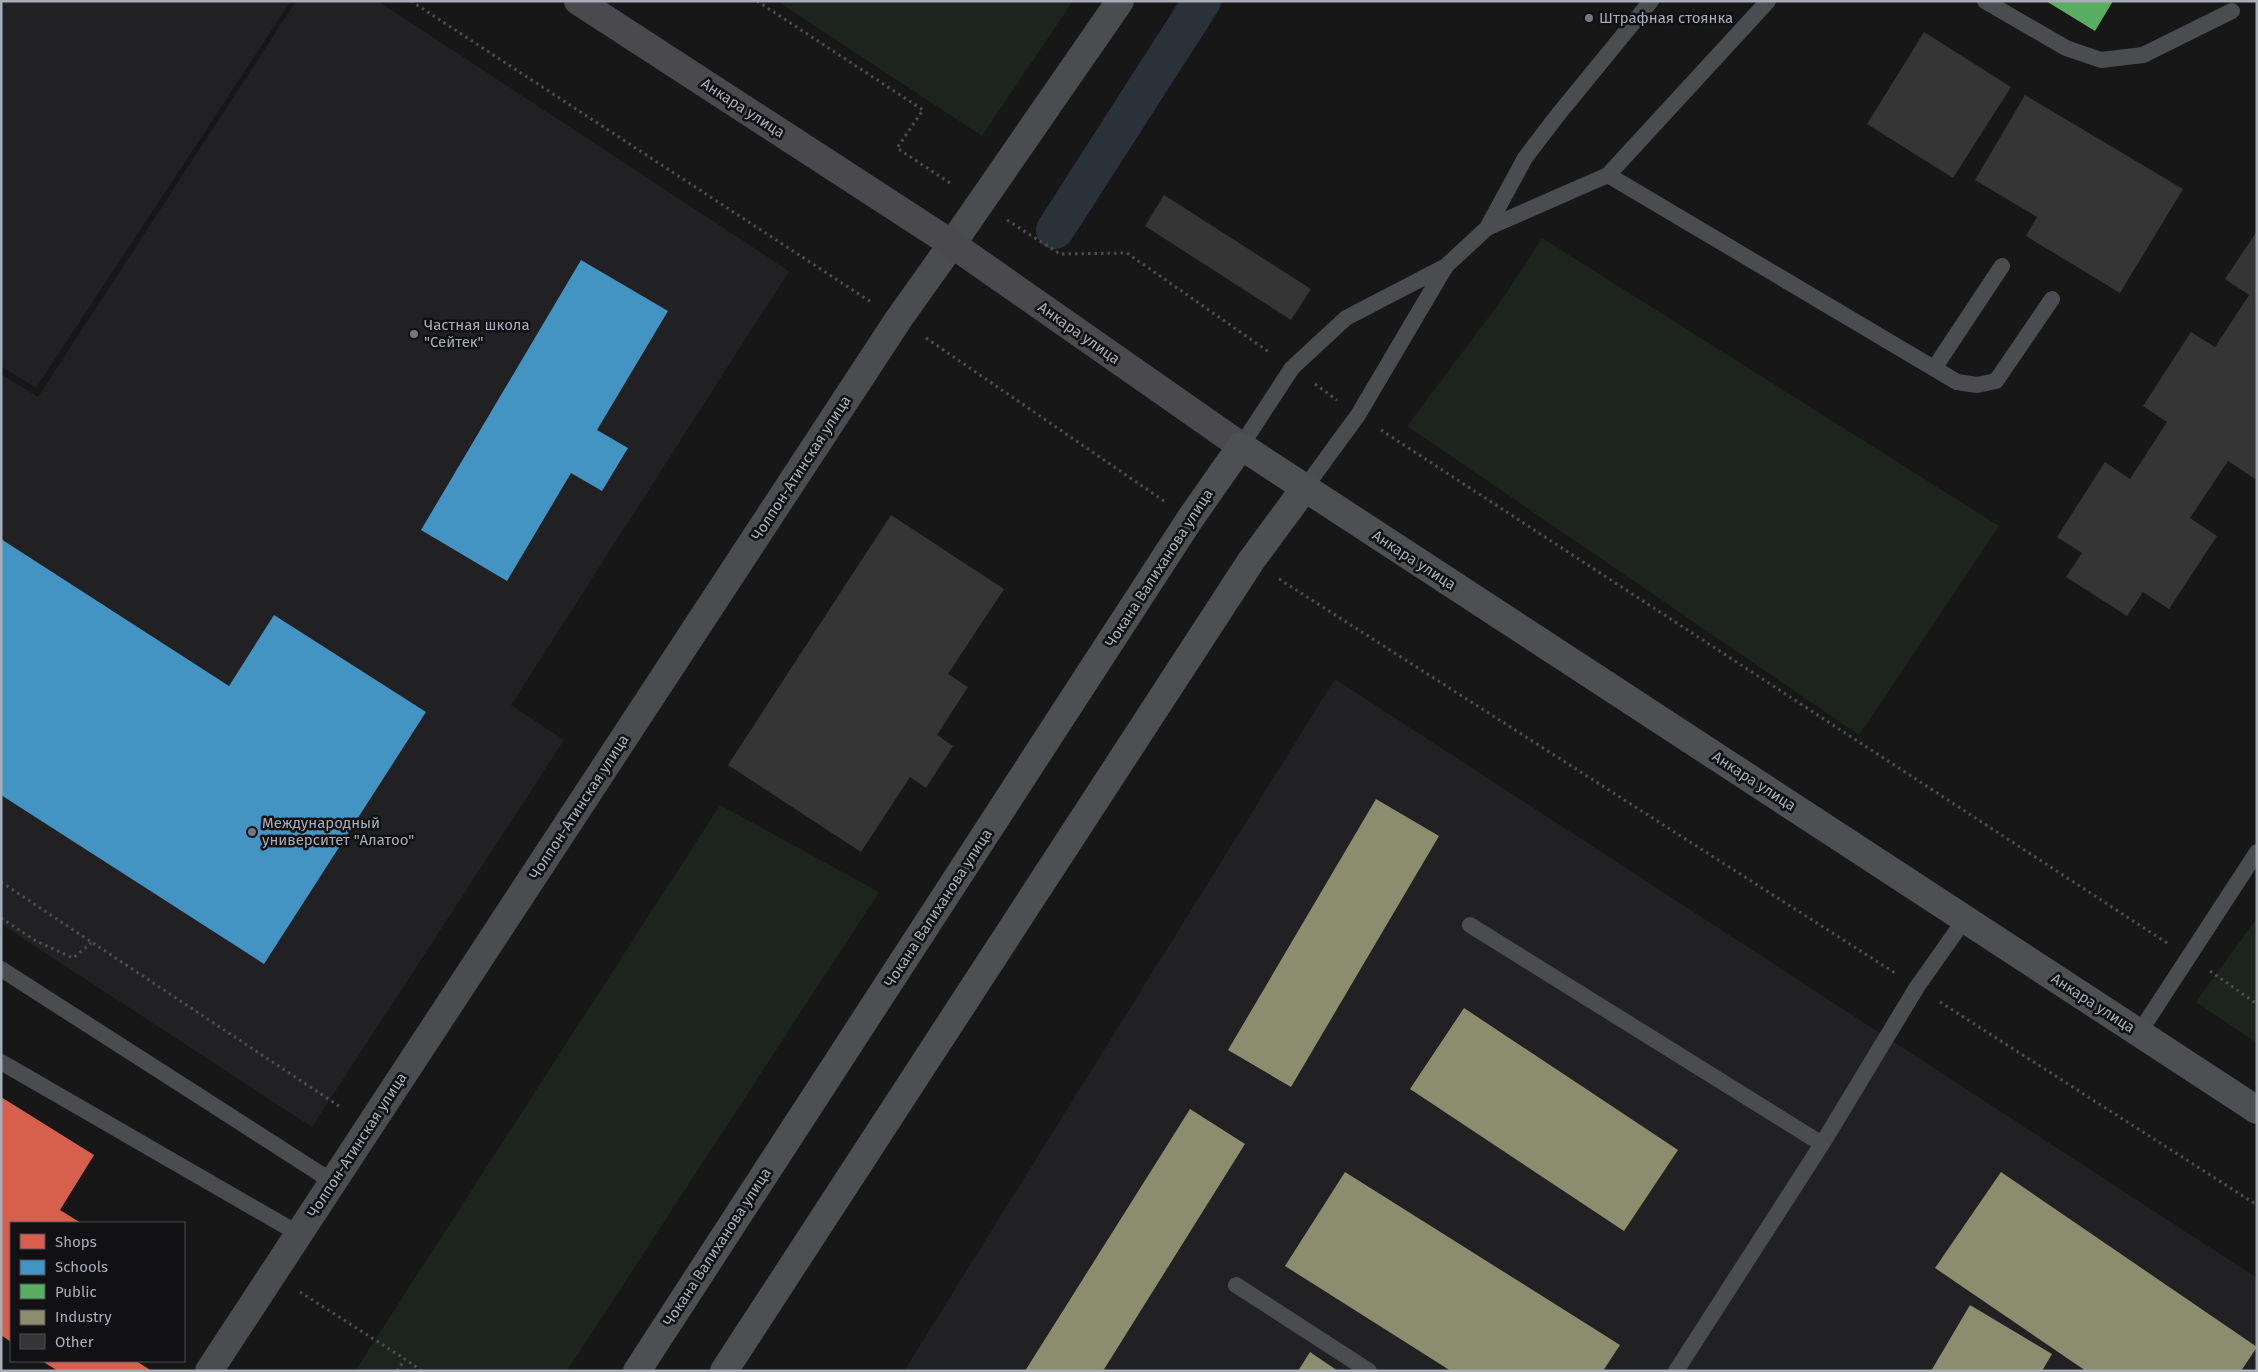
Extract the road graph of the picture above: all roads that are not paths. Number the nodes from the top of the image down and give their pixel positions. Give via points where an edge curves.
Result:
1 (578, 1) edge
2 (1120, 1) edge
3 (1651, 1) edge
4 (1768, 1) edge
5 (1985, 1) edge
6 (2232, 11) dead end
7 (1608, 175) junction
8 (1487, 228) junction
9 (952, 244) junction
10 (1446, 266) junction
11 (2002, 266) dead end
12 (2052, 299) dead end
13 (1935, 367) junction
14 (1241, 446) junction
15 (1304, 489) junction
16 (2257, 852) edge
17 (1965, 920) junction
18 (1470, 925) dead end
19 (1, 969) edge
20 (2139, 1033) junction
21 (1, 1062) edge
22 (2257, 1110) edge
23 (1822, 1144) junction
24 (333, 1182) junction
25 (299, 1234) junction
26 (1236, 1285) dead end
27 (209, 1371) edge
28 (637, 1371) edge
29 (724, 1371) edge
30 (1370, 1371) edge
31 (1676, 1371) edge

1 - 9 main road, Анкара улица
2 - 9 street, Чолпон-Атинская улица
3 - 8 lane via 1525,158
4 - 7 lane
5 - 6 lane via 2066,48 2101,60 2143,55
7 - 8 lane
7 - 13 lane
8 - 10 lane
9 - 14 main road, Анкара улица
9 - 24 street, Чолпон-Атинская улица via 898,320
10 - 14 lane via 1346,318 1292,368
10 - 15 lane via 1358,415
11 - 13 lane
12 - 13 lane via 1996,381 1977,385 1958,382
14 - 15 main road, Анкара улица
14 - 28 main road, Чокана Валиханова улица via 1190,519
15 - 17 main road, Анкара улица
15 - 29 main road via 1251,561
16 - 20 lane
17 - 20 main road, Анкара улица
17 - 23 lane via 1917,987
18 - 23 lane
19 - 24 lane
20 - 22 main road, Анкара улица
21 - 25 lane
23 - 31 lane
24 - 25 street, Чолпон-Атинская улица
25 - 27 street, Чолпон-Атинская улица
26 - 30 lane

